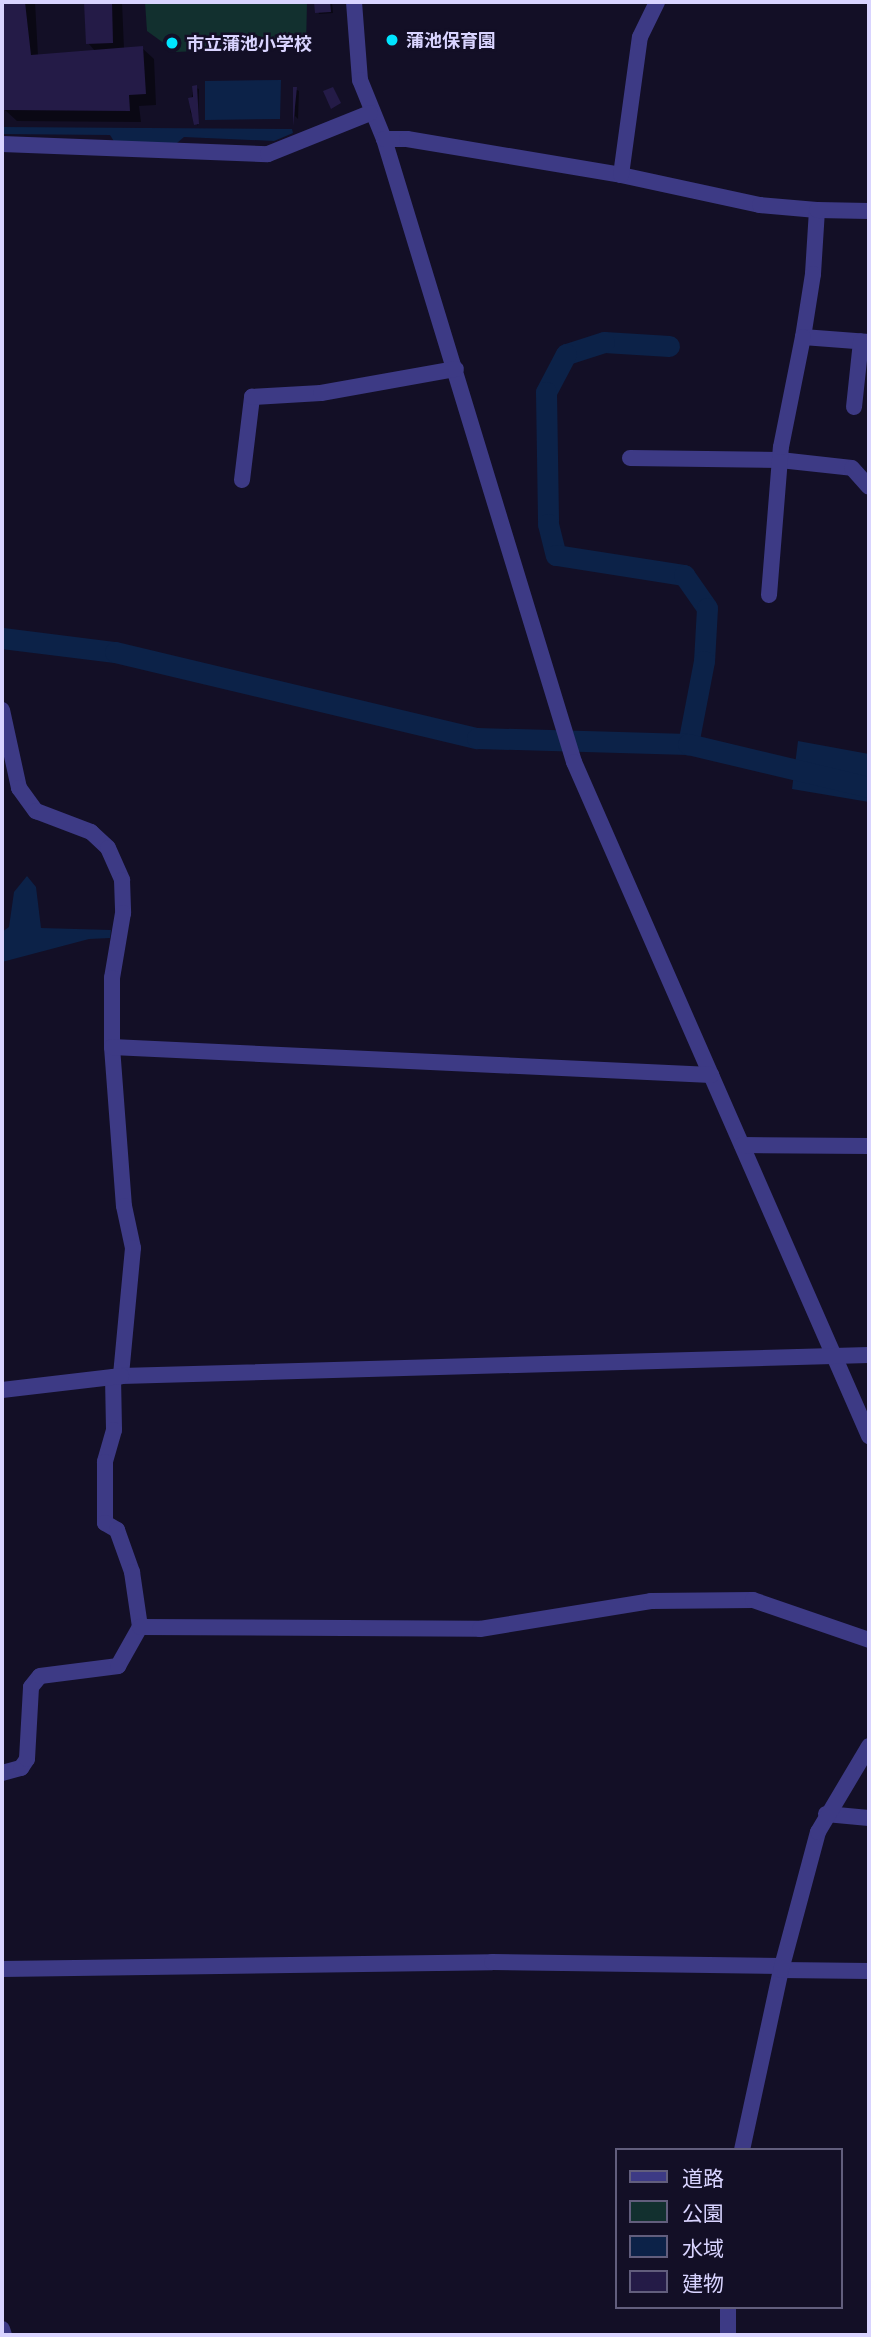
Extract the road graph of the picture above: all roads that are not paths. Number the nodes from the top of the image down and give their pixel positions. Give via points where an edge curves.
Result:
1 (354, 2) edge
2 (657, 2) edge
3 (370, 113) junction
4 (384, 139) junction
5 (2, 144) edge
6 (621, 175) junction
7 (817, 210) junction
8 (869, 211) edge
9 (803, 337) junction
10 (865, 342) edge
11 (456, 369) junction
12 (854, 407) dead end
13 (630, 458) dead end
14 (780, 460) junction
15 (242, 480) dead end
16 (869, 487) edge
17 (769, 595) dead end
18 (2, 710) edge
19 (112, 1047) junction
20 (711, 1075) junction
21 (742, 1144) junction
22 (869, 1146) edge
23 (869, 1355) edge
24 (834, 1356) junction
25 (117, 1377) junction
26 (2, 1390) edge
27 (869, 1436) edge
28 (140, 1627) junction
29 (869, 1640) edge
30 (869, 1746) edge
31 (2, 1773) edge
32 (827, 1814) junction
33 (869, 1818) edge
34 (782, 1968) junction
35 (2, 1969) edge
36 (869, 1971) edge
37 (742, 2148) edge
38 (727, 2309) edge
39 (2, 2329) edge
40 (4, 2335) edge
41 (728, 2335) edge

1 - 3 street via 360,80
2 - 6 street via 640,37
3 - 4 street
3 - 5 street via 268,154
4 - 6 street
4 - 11 street
6 - 7 street via 760,205
7 - 8 street
7 - 9 street
9 - 10 street
9 - 14 street
10 - 12 street
11 - 15 street via 321,393 252,397
11 - 20 street via 573,762
13 - 14 street
14 - 16 street via 852,468
14 - 17 street
18 - 19 street via 19,788 36,811 90,832 108,848 122,880 123,913 111,978
19 - 20 street
19 - 25 street via 124,1206 133,1248
20 - 21 street
21 - 22 street
21 - 24 street
23 - 24 street
24 - 25 street
24 - 27 street
25 - 26 street
25 - 28 street via 114,1430 105,1462 105,1523 117,1530 132,1572
28 - 29 street via 480,1629 652,1601 754,1600
28 - 31 street via 118,1665 40,1676 31,1687 27,1759 21,1768
30 - 32 street
32 - 33 street
32 - 34 street
34 - 35 street via 492,1962
34 - 36 street
34 - 37 street
38 - 41 street
39 - 40 street

